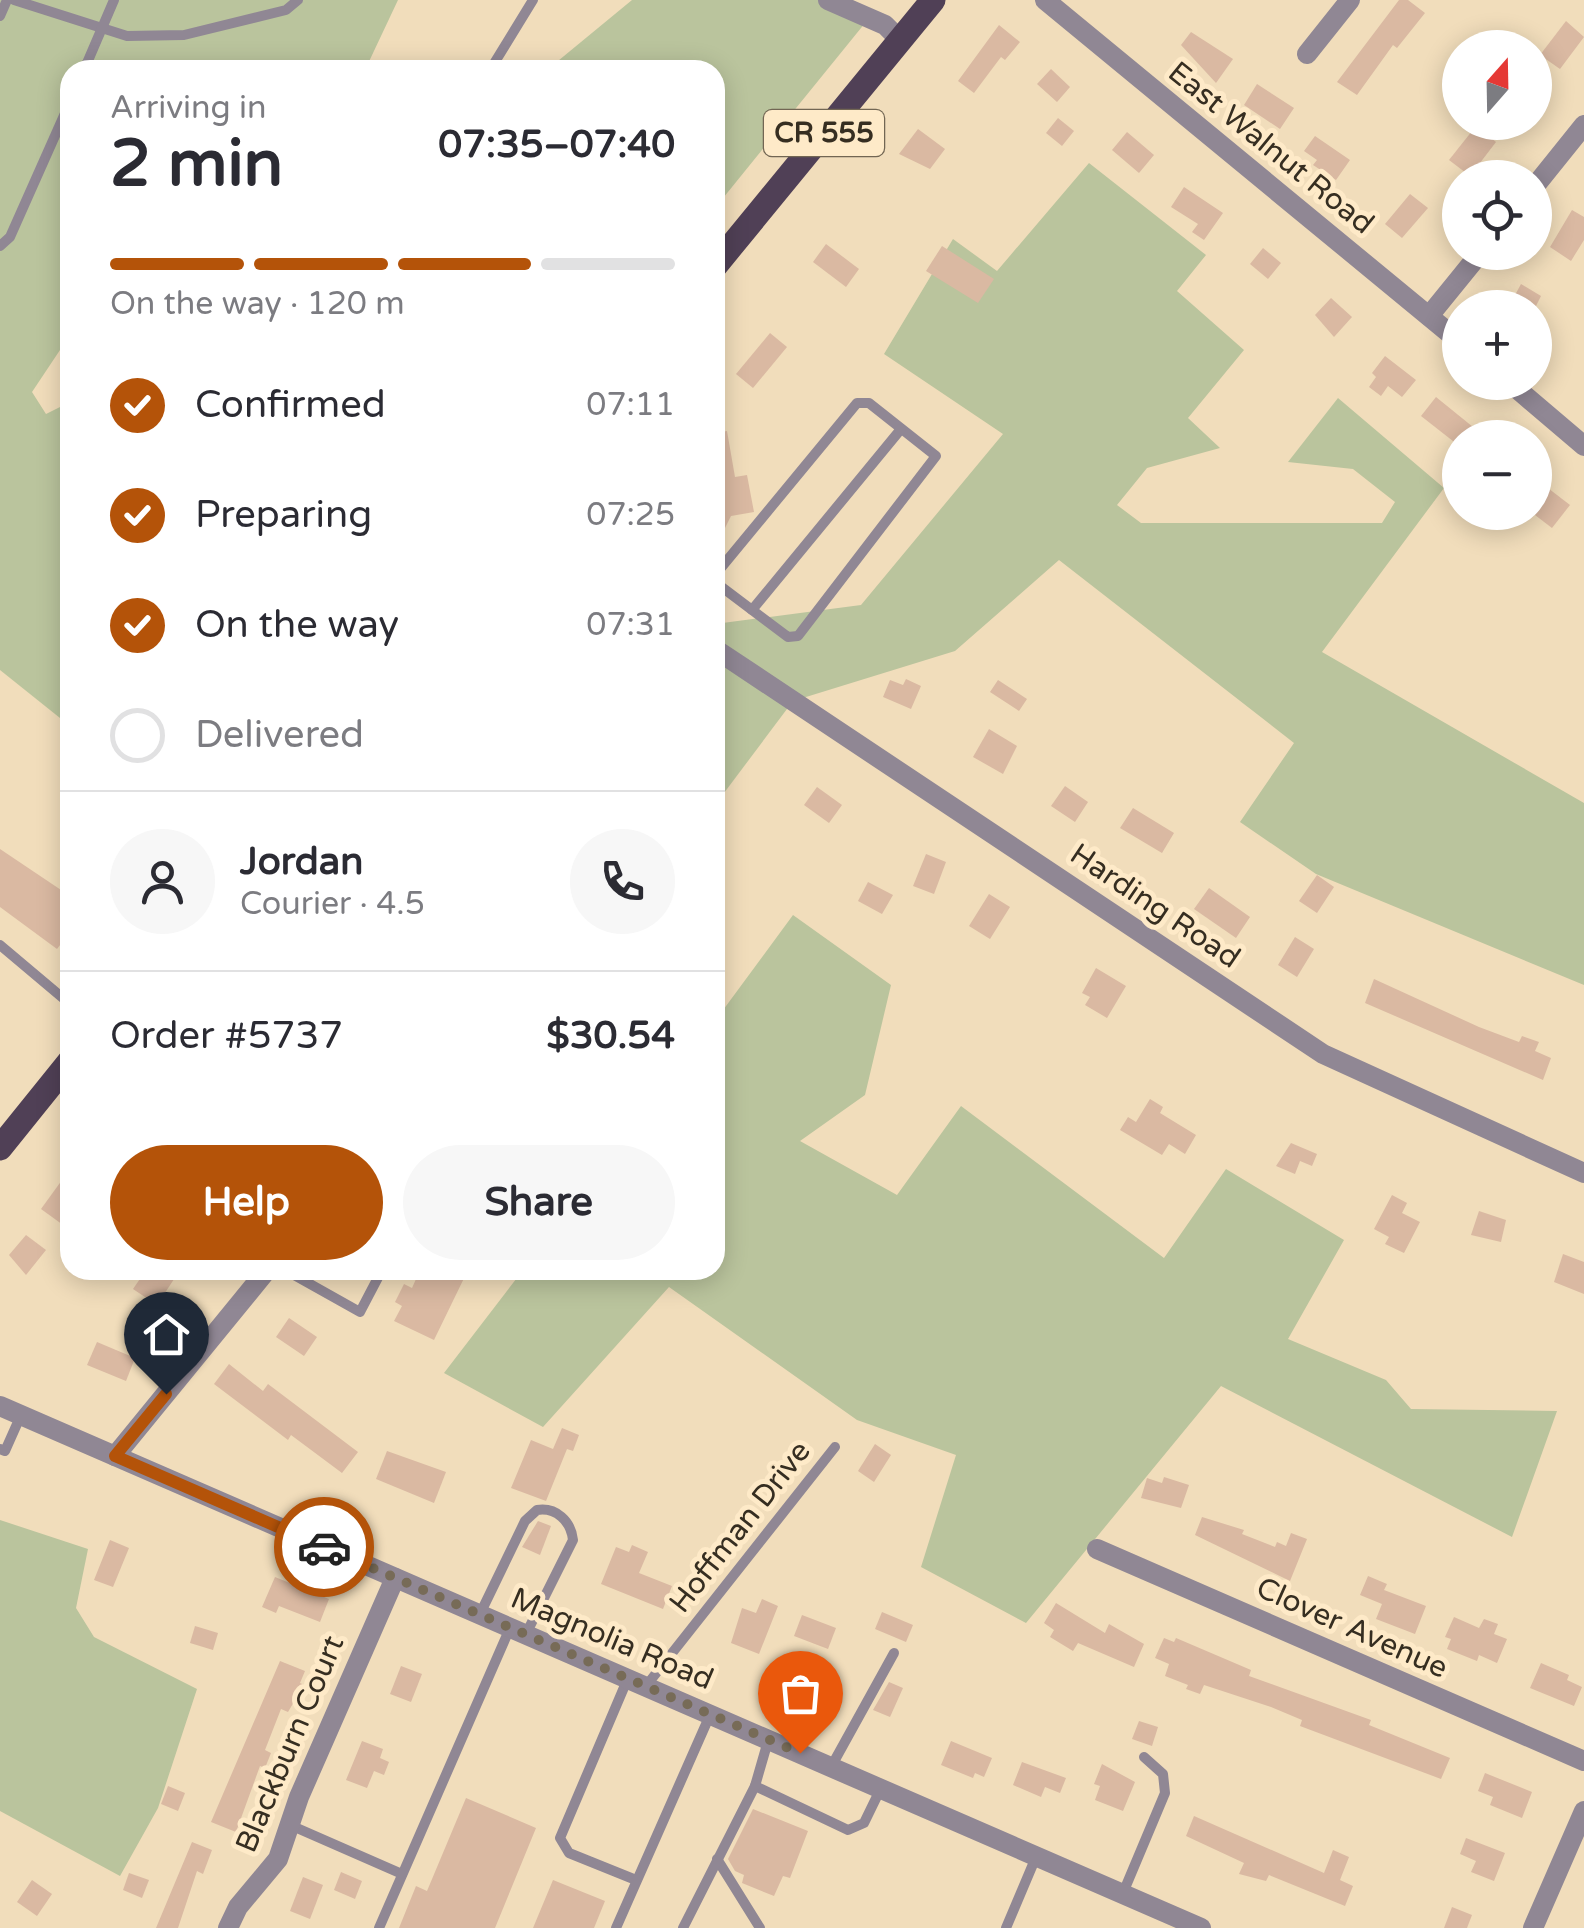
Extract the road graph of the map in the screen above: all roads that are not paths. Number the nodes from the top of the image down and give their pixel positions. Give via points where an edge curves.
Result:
1 (10, 0) edge
2 (114, 0) edge
3 (298, 0) edge
4 (534, 0) edge
5 (828, 0) edge
6 (933, 0) edge
7 (1045, 0) edge
8 (1350, 0) edge
9 (0, 16) edge
10 (101, 30) junction
11 (900, 40) junction
12 (1307, 54) dead end
13 (88, 60) edge
14 (496, 60) edge
15 (60, 124) edge
16 (1584, 125) edge
17 (1552, 165) edge
18 (0, 246) edge
19 (725, 254) edge
20 (1466, 270) edge
21 (1429, 316) junction
22 (1442, 327) edge
23 (1530, 400) edge
24 (901, 429) junction
25 (1584, 446) edge
26 (725, 566) edge
27 (725, 587) edge
28 (752, 610) junction
29 (725, 656) edge
30 (0, 945) edge
31 (60, 996) edge
32 (60, 1076) edge
33 (4, 1135) edge
34 (1584, 1173) edge
35 (259, 1280) edge
36 (302, 1280) edge
37 (377, 1280) edge
38 (0, 1406) edge
39 (21, 1415) junction
40 (835, 1447) dead end
41 (0, 1449) edge
42 (115, 1456) junction
43 (1097, 1549) dead end
44 (395, 1578) junction
45 (480, 1614) junction
46 (518, 1631) junction
47 (894, 1653) dead end
48 (637, 1682) junction
49 (710, 1714) junction
50 (769, 1740) junction
51 (1144, 1757) dead end
52 (1584, 1761) edge
53 (832, 1767) junction
54 (755, 1786) junction
55 (880, 1788) junction
56 (1584, 1811) edge
57 (289, 1825) junction
58 (1036, 1856) junction
59 (716, 1859) junction
60 (402, 1874) junction
61 (636, 1880) junction
62 (1122, 1894) junction
63 (228, 1928) edge
64 (379, 1928) edge
65 (616, 1928) edge
66 (684, 1928) edge
67 (760, 1928) edge
68 (1006, 1928) edge
69 (1201, 1928) edge
70 (1534, 1928) edge

1 - 9 lane
1 - 10 lane
2 - 10 lane
3 - 10 lane via 286,10 184,35
4 - 14 lane
5 - 11 street via 884,25
6 - 11 main road, CR 555
7 - 21 street, East Walnut Road
8 - 12 street
10 - 13 lane
11 - 19 main road, CR 555
15 - 18 lane
16 - 17 street
20 - 21 street
21 - 22 street, East Walnut Road
23 - 25 street
24 - 26 lane via 869,404 857,403
24 - 28 lane
24 - 28 lane via 936,462 798,636 788,637
27 - 28 lane
29 - 34 street, Harding Road via 1324,1054
30 - 31 lane
32 - 33 main road
35 - 42 street
36 - 37 lane via 360,1312
38 - 39 street, Magnolia Road
39 - 41 lane via 5,1452
39 - 42 street, Magnolia Road
40 - 48 lane, Hoffman Drive
42 - 44 street, Magnolia Road
43 - 52 street, Clover Avenue
44 - 45 street, Magnolia Road
44 - 57 street, Blackburn Court
45 - 46 street, Magnolia Road
45 - 46 lane via 525,1521 537,1510 554,1512 568,1524 572,1540
46 - 48 street, Magnolia Road
46 - 60 lane
47 - 53 lane
48 - 49 street, Magnolia Road
48 - 61 lane, Hoffman Drive via 560,1838 568,1853
49 - 50 street, Magnolia Road
49 - 61 lane
50 - 53 street, Magnolia Road
50 - 54 lane
51 - 62 lane via 1163,1774 1166,1794
53 - 55 street, Magnolia Road
54 - 55 lane via 848,1830 864,1823
54 - 59 lane
55 - 58 street, Magnolia Road
56 - 70 street
57 - 60 lane
57 - 63 street, Blackburn Court via 278,1859
58 - 62 street, Magnolia Road
58 - 68 lane
59 - 66 lane
59 - 67 lane
60 - 64 lane
61 - 65 lane
62 - 69 street, Magnolia Road

